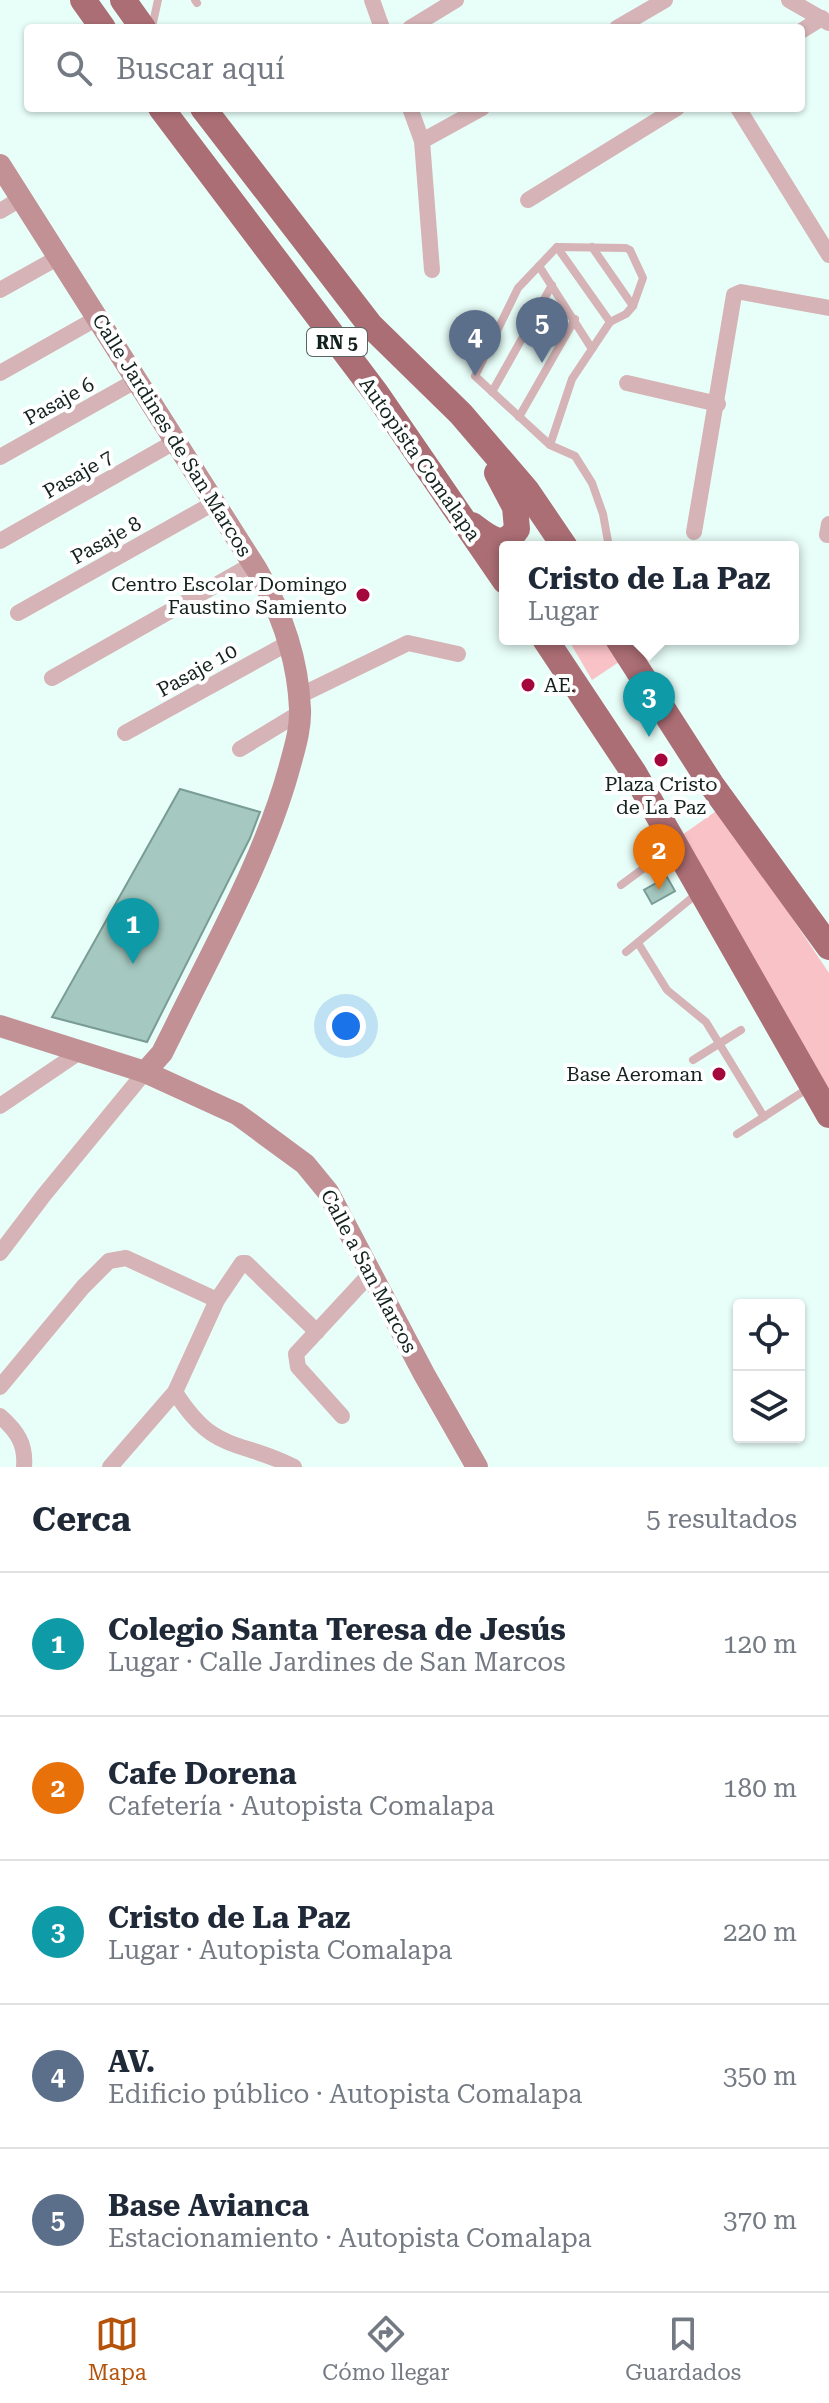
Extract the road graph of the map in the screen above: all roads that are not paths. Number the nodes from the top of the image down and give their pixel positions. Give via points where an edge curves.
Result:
1 (83, 0) edge
2 (123, 0) edge
3 (158, 0) edge
4 (372, 0) edge
5 (456, 0) edge
6 (665, 0) edge
7 (789, 0) edge
8 (825, 21) edge
9 (100, 24) edge
10 (140, 24) edge
11 (152, 24) edge
12 (381, 24) edge
13 (417, 24) edge
14 (624, 24) edge
15 (805, 29) edge
16 (164, 112) edge
17 (206, 112) edge
18 (411, 112) edge
19 (475, 112) edge
20 (671, 112) edge
21 (740, 112) edge
22 (422, 141) junction
23 (0, 165) edge
24 (22, 198) junction
25 (528, 200) dead end
26 (0, 211) edge
27 (557, 247) junction
28 (592, 247) junction
29 (829, 255) edge
30 (59, 257) junction
31 (539, 266) junction
32 (432, 270) dead end
33 (552, 285) junction
34 (0, 290) edge
35 (633, 306) junction
36 (829, 308) edge
37 (99, 317) junction
38 (575, 319) junction
39 (610, 322) junction
40 (592, 349) junction
41 (0, 373) edge
42 (137, 380) junction
43 (627, 383) dead end
44 (492, 392) junction
45 (718, 404) junction
46 (461, 414) junction
47 (519, 417) junction
48 (176, 441) junction
49 (550, 445) junction
50 (0, 457) edge
51 (439, 486) junction
52 (214, 503) junction
53 (694, 532) dead end
54 (0, 541) edge
55 (502, 541) edge
56 (561, 541) edge
57 (608, 541) edge
58 (499, 542) edge
59 (253, 564) junction
60 (499, 572) edge
61 (18, 613) dead end
62 (290, 642) junction
63 (550, 645) edge
64 (624, 645) edge
65 (458, 654) dead end
66 (52, 678) dead end
67 (300, 704) junction
68 (125, 733) dead end
69 (240, 749) dead end
70 (644, 868) dead end
71 (621, 885) dead end
72 (700, 891) junction
73 (638, 943) junction
74 (829, 947) edge
75 (626, 952) dead end
76 (0, 1026) edge
77 (741, 1030) dead end
78 (720, 1045) junction
79 (81, 1051) junction
80 (693, 1060) dead end
81 (145, 1072) junction
82 (812, 1086) junction
83 (0, 1106) edge
84 (829, 1115) edge
85 (764, 1117) junction
86 (737, 1134) dead end
87 (0, 1253) edge
88 (371, 1273) junction
89 (217, 1300) junction
90 (317, 1332) junction
91 (0, 1387) edge
92 (175, 1392) junction
93 (0, 1416) edge
94 (342, 1416) dead end
95 (24, 1467) edge
96 (110, 1467) edge
97 (294, 1467) edge
98 (477, 1467) edge

1 - 9 highway
2 - 10 highway
3 - 11 lane
4 - 12 street
5 - 13 street
6 - 14 street
7 - 8 street
8 - 15 street
16 - 51 highway, Autopista Comalapa / RN 5 via 376,393
17 - 46 highway, RN 5 via 370,325
18 - 22 street
19 - 22 street
20 - 25 street
21 - 29 street
22 - 32 street
23 - 24 main road, Calle Jardines de San Marcos
24 - 26 street
24 - 30 main road, Calle Jardines de San Marcos
27 - 28 lane
27 - 31 lane
27 - 39 lane
28 - 35 lane
28 - 35 lane via 630,250 643,278
30 - 34 street
30 - 37 main road, Calle Jardines de San Marcos
31 - 33 lane
31 - 44 lane via 518,288 475,376
33 - 38 lane
33 - 44 lane
35 - 39 lane
36 - 45 street via 736,293
37 - 41 street
37 - 42 main road, Calle Jardines de San Marcos
38 - 40 lane
38 - 47 lane
39 - 40 lane
40 - 49 lane via 572,379
42 - 48 main road, Calle Jardines de San Marcos
42 - 50 street, Pasaje 6
43 - 45 street
44 - 47 lane
45 - 53 street
46 - 55 highway via 511,497 518,522 514,535
46 - 56 highway, RN 5 via 527,491
47 - 49 lane
48 - 52 main road, Calle Jardines de San Marcos
48 - 54 street, Pasaje 7
49 - 57 lane via 575,456 592,483
51 - 58 highway via 457,509
51 - 60 highway, Autopista Comalapa / RN 5
52 - 59 main road, Calle Jardines de San Marcos
52 - 61 street, Pasaje 8
59 - 62 main road, Calle Jardines de San Marcos via 276,602
59 - 66 street
62 - 67 main road, Calle Jardines de San Marcos
62 - 68 street, Pasaje 10
63 - 72 highway via 634,773
64 - 74 highway via 711,784
65 - 67 street via 408,643
67 - 69 street
67 - 81 main road, Calle Jardines de San Marcos via 297,740 260,852 162,1053
70 - 71 lane
72 - 73 lane
72 - 82 highway
73 - 75 lane
73 - 78 lane via 663,993 706,1022
76 - 79 main road, Calle a San Marcos
77 - 78 lane
78 - 80 lane
78 - 85 lane
79 - 81 main road, Calle a San Marcos
79 - 83 street
81 - 87 street
81 - 88 main road, Calle a San Marcos via 237,1114 292,1152 328,1192
82 - 84 highway
82 - 85 lane
85 - 86 lane
88 - 90 street
88 - 98 main road, Calle a San Marcos
89 - 90 street via 246,1263
89 - 91 street via 126,1258 109,1261
89 - 92 street
90 - 94 street via 295,1361
92 - 96 street
92 - 97 street via 206,1431
93 - 95 street via 15,1429 25,1450

